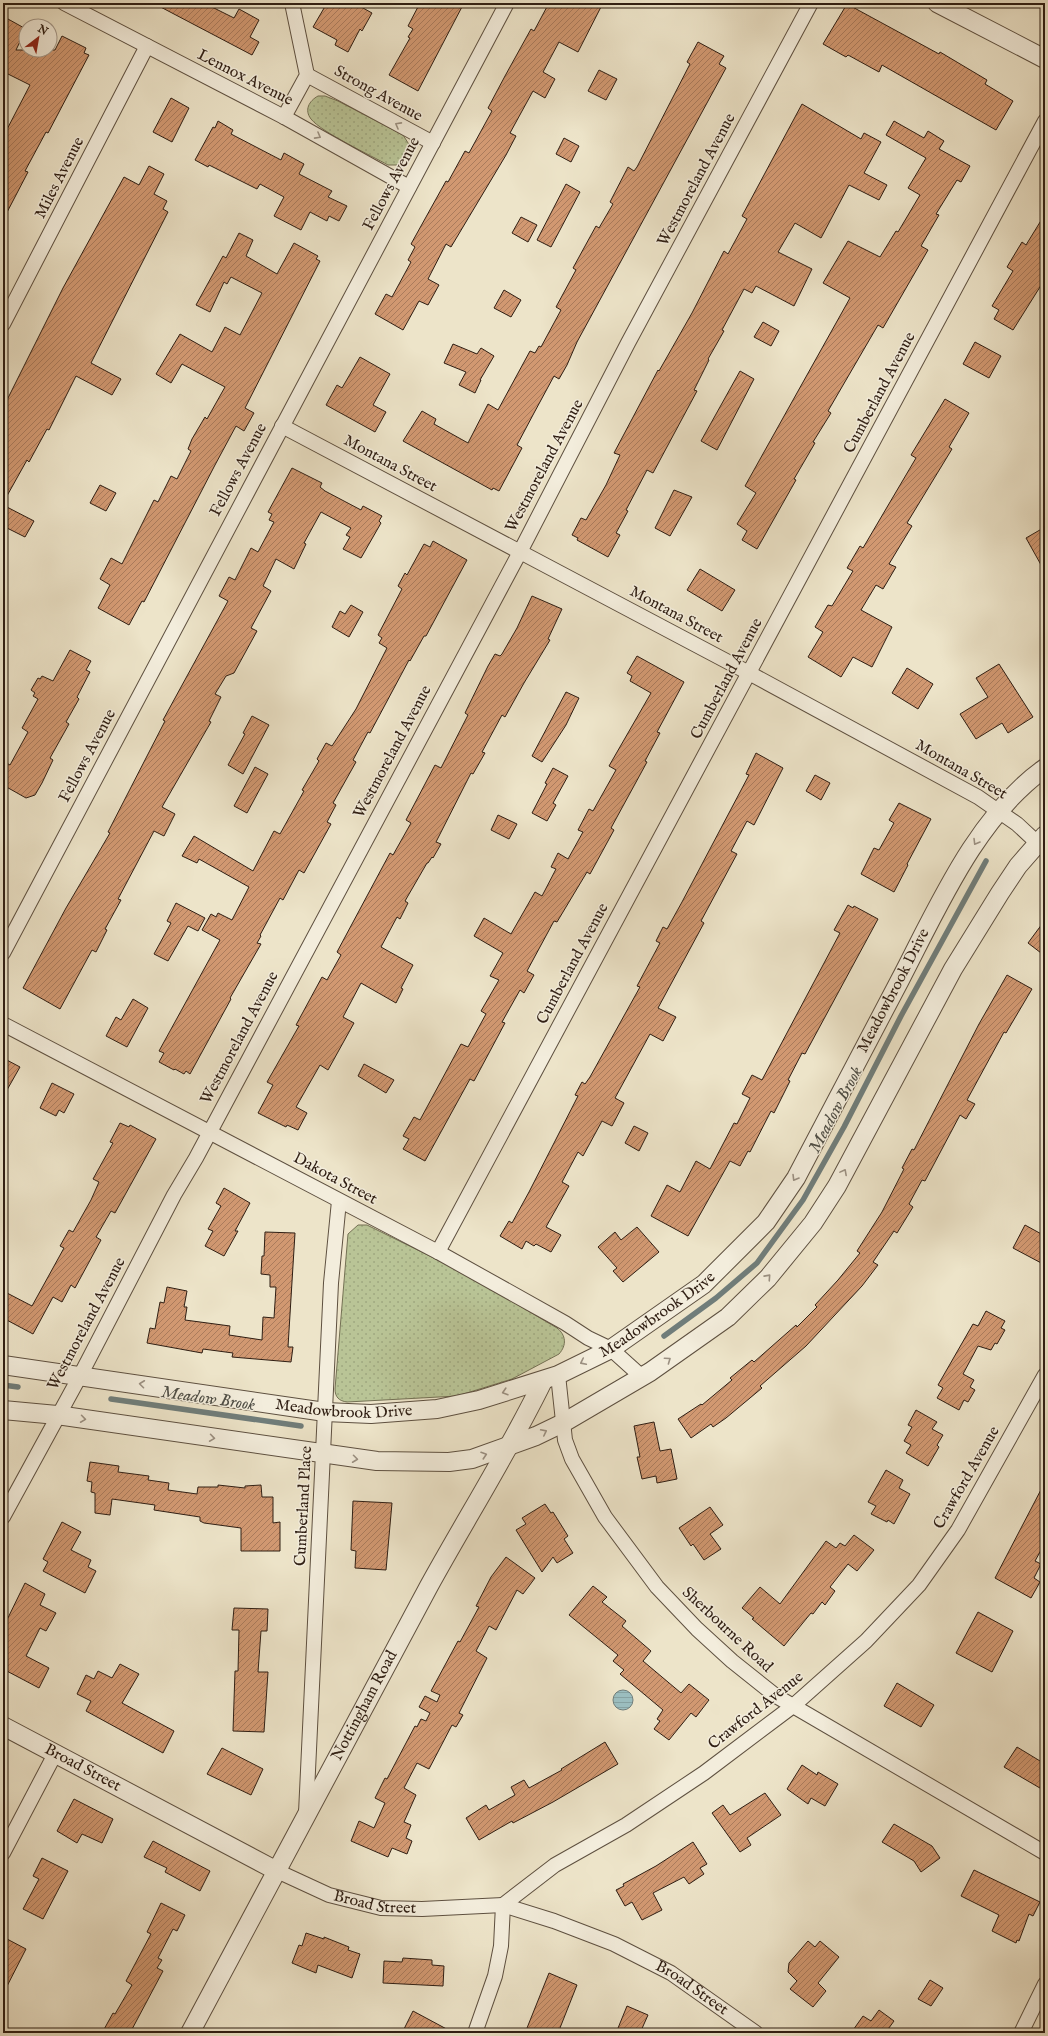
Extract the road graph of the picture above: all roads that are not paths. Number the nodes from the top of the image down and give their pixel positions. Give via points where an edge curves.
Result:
1 (64, 3) edge
2 (292, 3) edge
3 (507, 3) edge
4 (811, 3) edge
5 (937, 3) edge
6 (147, 46) junction
7 (1045, 59) edge
8 (307, 75) junction
9 (284, 117) junction
10 (1045, 121) edge
11 (433, 143) junction
12 (409, 187) junction
13 (3, 324) edge
14 (282, 426) junction
15 (520, 552) junction
16 (749, 673) junction
17 (1045, 768) edge
18 (999, 811) junction
19 (1043, 843) edge
20 (3, 953) edge
21 (3, 1024) edge
22 (210, 1131) junction
23 (339, 1201) junction
24 (438, 1252) junction
25 (611, 1349) junction
26 (3, 1365) edge
27 (1045, 1375) edge
28 (80, 1376) junction
29 (642, 1377) junction
30 (550, 1378) junction
31 (3, 1410) edge
32 (325, 1412) junction
33 (57, 1415) junction
34 (563, 1423) junction
35 (508, 1448) junction
36 (323, 1454) junction
37 (3, 1516) edge
38 (793, 1706) junction
39 (3, 1726) edge
40 (55, 1754) junction
41 (306, 1814) junction
42 (3, 1853) edge
43 (1045, 1853) edge
44 (276, 1870) junction
45 (503, 1905) junction
46 (1045, 1984) edge
47 (752, 2032) edge
48 (190, 2033) edge
49 (475, 2033) edge
50 (1021, 2033) edge

1 - 6 street, Lennox Avenue
2 - 8 street, Strong Avenue
3 - 11 street, Fellows Avenue
4 - 15 street, Westmoreland Avenue via 628,343
5 - 7 street
6 - 9 street, Lennox Avenue
6 - 13 street, Miles Avenue
8 - 9 street, Strong Avenue
11 -> 8 street, Strong Avenue
9 -> 12 street, Lennox Avenue
10 - 16 street, Cumberland Avenue
11 - 12 street, Fellows Avenue
12 - 14 street, Fellows Avenue
14 - 15 street, Montana Street
14 - 20 street, Fellows Avenue
15 - 16 street, Montana Street
15 - 22 street, Westmoreland Avenue
16 - 18 street, Montana Street via 978,797
16 - 24 street, Cumberland Avenue
17 - 18 street, Meadowbrook Drive via 1025,782
18 - 19 street, Montana Street
18 -> 25 street, Meadowbrook Drive via 981,834 944,895 796,1178 766,1222 704,1284
29 -> 19 street via 728,1317 768,1278 813,1223 836,1186 953,969 1018,866
21 - 22 street, Dakota Street
22 - 23 street, Dakota Street
22 - 28 street, Westmoreland Avenue
23 - 24 street, Dakota Street
23 - 32 street, Cumberland Place via 331,1283
24 - 25 street, Dakota Street
25 - 29 street, Dakota Street
25 -> 30 street, Meadowbrook Drive
26 - 28 street, Meadowbrook Drive
27 - 38 street, Crawford Avenue via 958,1530 919,1585 866,1641
32 -> 28 street, Meadowbrook Drive
28 - 33 street, Westmoreland Avenue
29 - 34 street
30 -> 32 street, Meadowbrook Drive via 479,1400 437,1409 371,1414
30 - 34 street, Sherbourne Road
30 - 35 street, Nottingham Road
31 - 33 street
32 - 36 street, Cumberland Place
33 -> 36 street
33 - 37 street, Westmoreland Avenue
35 -> 34 street
34 - 38 street, Sherbourne Road via 565,1440 572,1459 605,1517 657,1587 732,1661 776,1696
36 -> 35 street via 377,1461 449,1462 472,1459
35 - 41 street, Nottingham Road via 454,1541
36 - 41 street, Cumberland Place
38 - 43 street, Sherbourne Road
38 - 45 street, Crawford Avenue via 704,1774 626,1825 555,1865
39 - 40 street, Broad Street
40 - 42 street
40 - 44 street, Broad Street
41 - 44 street, Nottingham Road
44 - 45 street, Broad Street via 329,1895 381,1908 422,1909
44 - 48 street, Nottingham Road
45 - 47 street, Broad Street via 567,1925 614,1944 672,1974
45 - 49 street via 501,1946 495,1976
46 - 50 street

